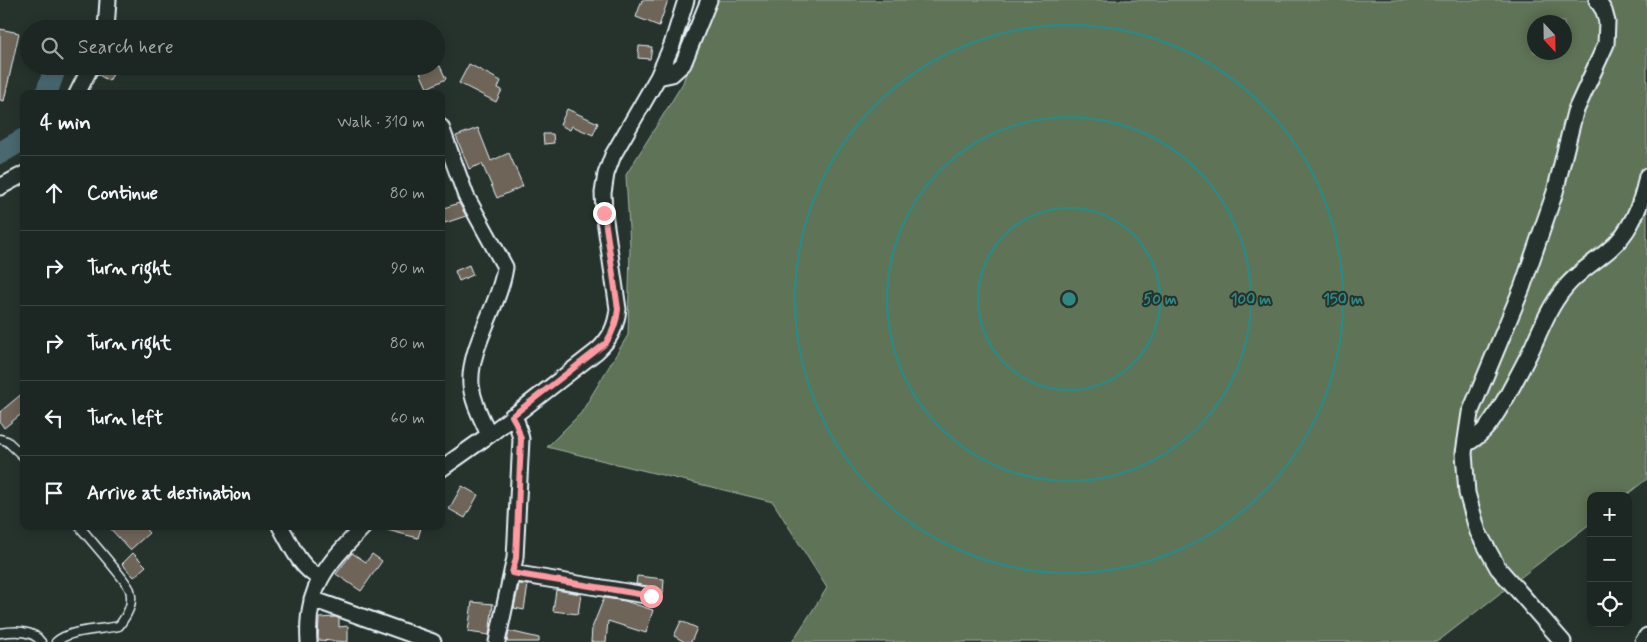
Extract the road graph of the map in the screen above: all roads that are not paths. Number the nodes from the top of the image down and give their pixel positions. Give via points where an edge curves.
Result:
1 (108, 0) edge
2 (686, 0) edge
3 (710, 0) edge
4 (1597, 0) edge
5 (107, 20) edge
6 (87, 75) edge
7 (658, 78) junction
8 (79, 90) edge
9 (445, 138) edge
10 (20, 176) edge
11 (1647, 176) edge
12 (0, 187) edge
13 (512, 416) junction
14 (488, 435) junction
15 (0, 439) edge
16 (1466, 444) junction
17 (20, 453) edge
18 (445, 466) edge
19 (82, 530) edge
20 (282, 530) edge
21 (360, 530) edge
22 (512, 573) junction
23 (320, 578) junction
24 (651, 596) dead end
25 (312, 599) junction
26 (0, 634) edge
27 (1647, 636) edge
28 (41, 642) edge
29 (56, 642) edge
30 (309, 642) edge
31 (433, 642) edge
32 (497, 642) edge
33 (1563, 642) edge
34 (1643, 642) edge

1 - 5 street
2 - 7 street
3 - 7 street via 684,64 672,74
4 - 16 street via 1607,22 1606,44 1575,112 1555,192 1522,288 1470,413
6 - 8 street
7 - 13 street via 613,155 606,174 604,213 618,309 613,332 597,351
9 - 14 street via 466,196 505,267 503,281 475,354 471,384
10 - 12 street
11 - 16 street via 1640,204 1628,228 1611,248 1563,289 1492,421 1481,435
13 - 14 street
13 - 22 street via 521,439 516,558
14 - 18 street
15 - 17 lane
16 - 33 street via 1467,494 1478,532 1498,568
19 - 29 lane via 130,589 131,604 119,626 78,632
20 - 23 street via 304,566
21 - 23 street via 332,559
22 - 24 street
22 - 32 street
23 - 25 street
25 - 30 street
25 - 31 street
26 - 28 lane via 27,632
27 - 34 street

